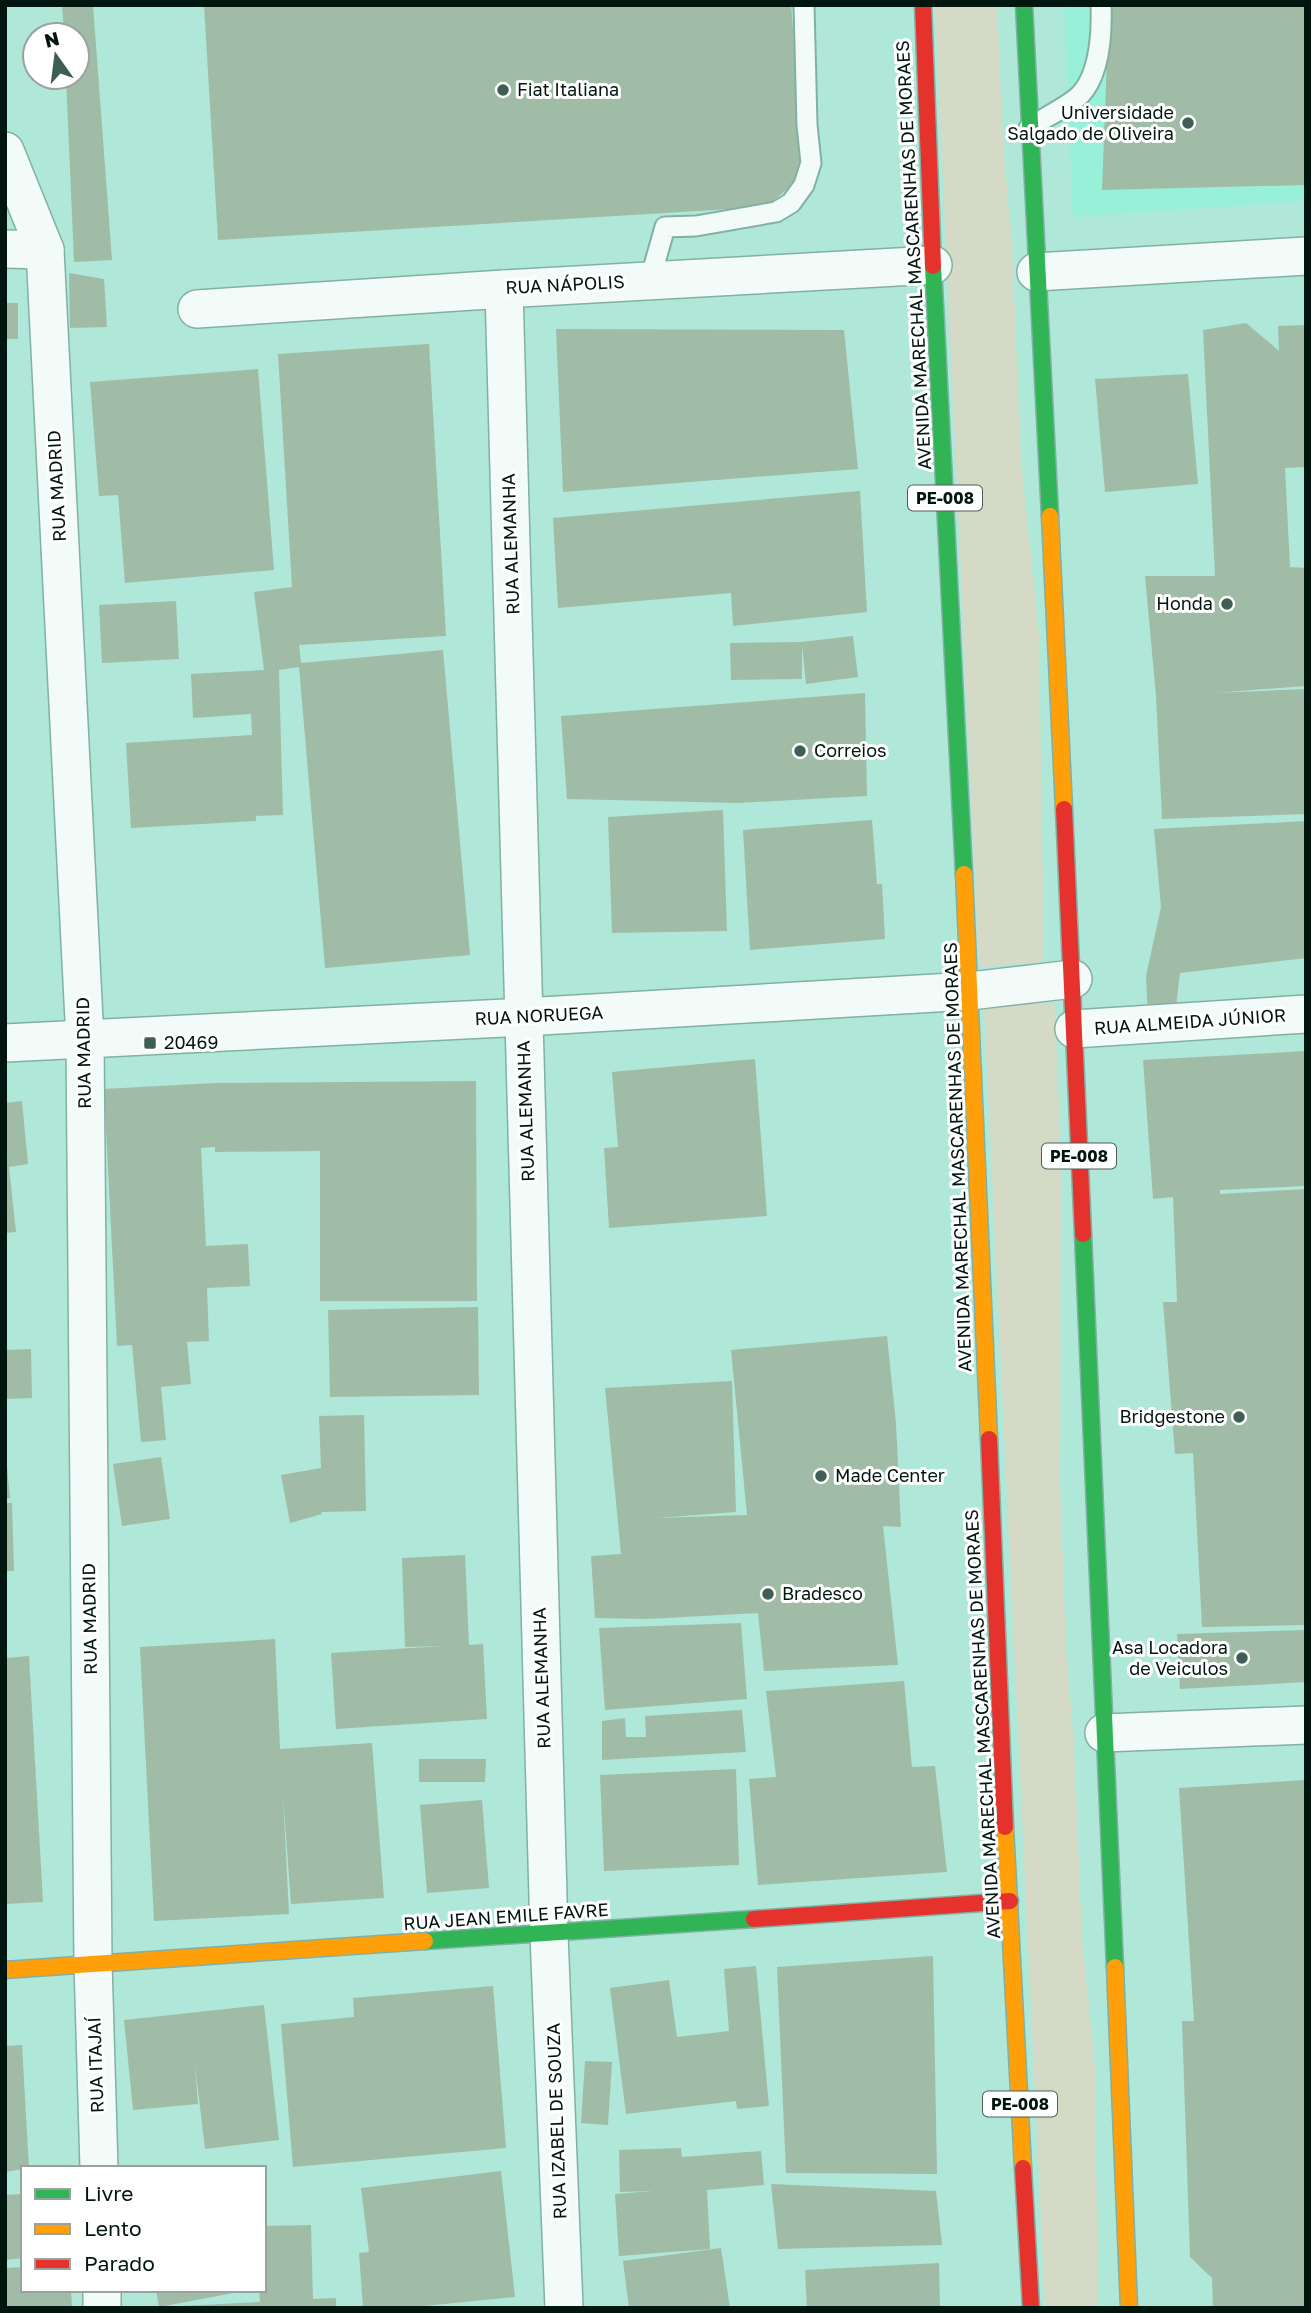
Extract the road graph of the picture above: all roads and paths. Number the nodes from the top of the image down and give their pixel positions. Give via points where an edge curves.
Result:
1 (804, 5) edge
2 (923, 5) edge
3 (1024, 5) edge
4 (1101, 5) edge
5 (1029, 128) junction
6 (5, 151) edge
7 (5, 249) edge
8 (45, 250) junction
9 (1306, 256) edge
10 (933, 265) junction
11 (1036, 272) junction
12 (650, 280) junction
13 (504, 289) junction
14 (197, 309) dead end
15 (1073, 979) junction
16 (970, 990) junction
17 (1306, 1014) edge
18 (524, 1017) junction
19 (1074, 1029) junction
20 (85, 1040) junction
21 (5, 1043) edge
22 (1306, 1725) edge
23 (1104, 1733) junction
24 (1010, 1901) junction
25 (549, 1934) junction
26 (93, 1963) junction
27 (5, 1970) edge
28 (99, 2166) edge
29 (564, 2308) edge
30 (1031, 2308) edge
31 (1129, 2308) edge

1 - 12 lane via 811,163 804,185 791,203 776,212 665,227
2 - 10 main road, AVENIDA MARECHAL MASCARENHAS DE MORAES / PE-008
3 - 5 main road, PE-008
4 - 5 lane via 1100,47 1090,77 1080,94
5 - 11 main road, PE-008
6 - 8 street, RUA MADRID
7 - 8 street
8 - 20 street, RUA MADRID
9 - 11 street
10 - 12 street, RUA NÁPOLIS
10 - 16 main road, AVENIDA MARECHAL MASCARENHAS DE MORAES / PE-008
11 - 15 main road, PE-008
12 - 13 street, RUA NÁPOLIS
13 - 14 street, RUA NÁPOLIS
13 - 18 street, RUA ALEMANHA
15 - 16 street, RUA NORUEGA
15 - 19 main road, PE-008
16 - 18 street, RUA NORUEGA
16 - 24 main road, AVENIDA MARECHAL MASCARENHAS DE MORAES / PE-008
17 - 19 street, RUA ALMEIDA JÚNIOR
18 - 20 street, RUA NORUEGA
18 - 25 street, RUA ALEMANHA
19 - 23 main road, PE-008
20 - 21 street, RUA NORUEGA
20 - 26 street, RUA MADRID
22 - 23 street
23 - 31 main road, PE-008
24 - 25 main road, RUA JEAN EMILE FAVRE
24 - 30 main road, AVENIDA MARECHAL MASCARENHAS DE MORAES / PE-008
25 - 26 main road, RUA JEAN EMILE FAVRE
25 - 29 street, RUA IZABEL DE SOUZA
26 - 27 main road, RUA JEAN EMILE FAVRE
26 - 28 street, RUA ITAJAÍ

